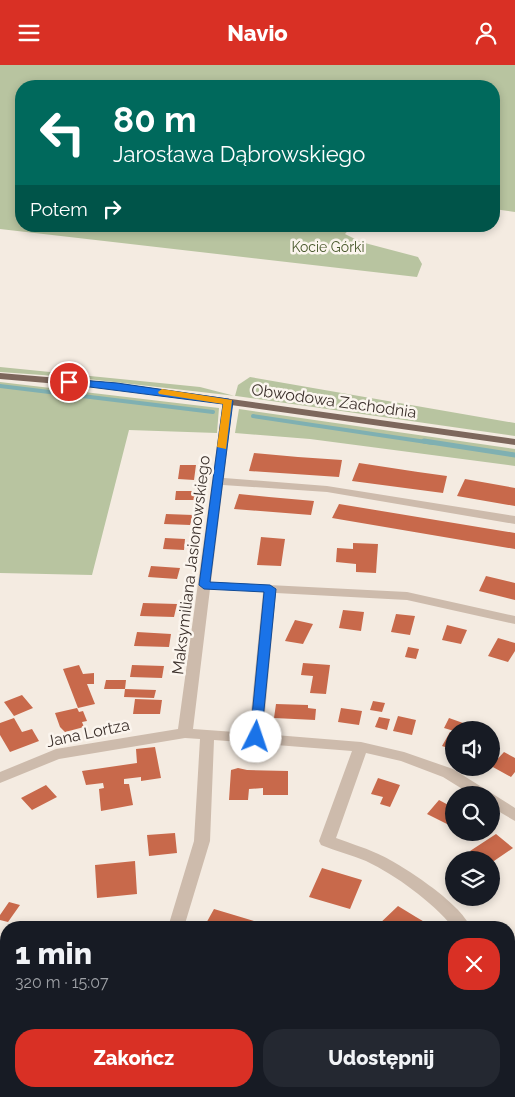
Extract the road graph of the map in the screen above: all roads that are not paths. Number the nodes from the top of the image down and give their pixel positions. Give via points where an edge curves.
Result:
1 (0, 376) edge
2 (228, 401) junction
3 (515, 442) edge
4 (218, 481) junction
5 (515, 520) edge
6 (204, 585) junction
7 (270, 589) junction
8 (515, 620) edge
9 (185, 733) junction
10 (207, 735) junction
11 (256, 737) junction
12 (361, 747) junction
13 (0, 778) edge
14 (469, 786) edge
15 (500, 805) edge
16 (514, 813) edge
17 (178, 921) edge
18 (458, 921) edge

1 - 2 main road, Obwodowa Zachodnia via 117,386
2 - 3 main road, Obwodowa Zachodnia
2 - 4 street, Maksymiliana Jasionowskiego
4 - 5 street via 327,489
4 - 6 street, Maksymiliana Jasionowskiego
6 - 7 street
6 - 9 street, Maksymiliana Jasionowskiego
7 - 8 street via 407,596
7 - 11 street
9 - 10 street, Jana Lortza
9 - 13 street, Jana Lortza via 56,754
10 - 11 street, Jana Lortza
10 - 17 street via 202,841
11 - 12 street, Jana Lortza
12 - 14 street, Jana Lortza via 404,757 448,773
12 - 18 street via 327,841 377,860
15 - 16 street

